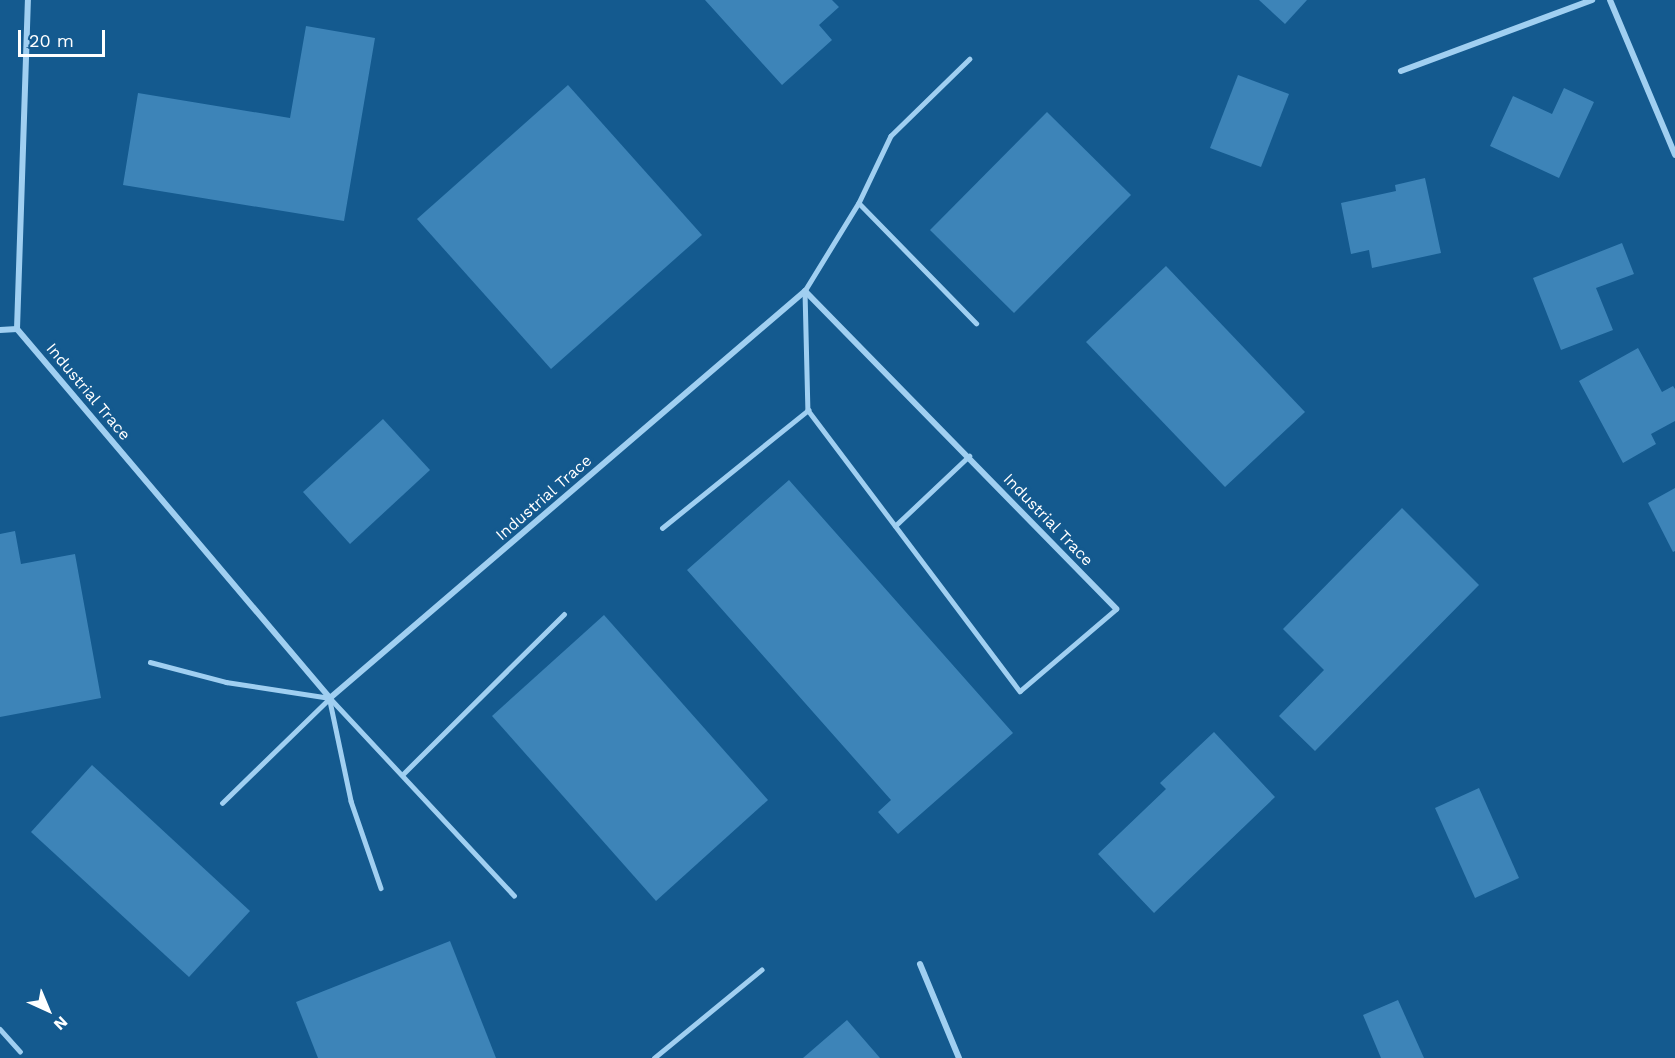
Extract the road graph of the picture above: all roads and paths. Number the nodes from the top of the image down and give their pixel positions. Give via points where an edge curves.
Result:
1 (28, 0) edge
2 (1592, 0) edge
3 (1610, 0) edge
4 (970, 59) dead end
5 (1401, 71) dead end
6 (1675, 155) edge
7 (859, 203) junction
8 (805, 291) junction
9 (976, 323) dead end
10 (17, 329) junction
11 (0, 330) edge
12 (808, 410) junction
13 (969, 456) junction
14 (895, 526) junction
15 (662, 528) dead end
16 (1116, 609) joint
17 (564, 614) dead end
18 (150, 662) dead end
19 (330, 698) junction
20 (402, 775) junction
21 (222, 803) dead end
22 (381, 888) dead end
23 (514, 895) dead end
24 (920, 964) dead end
25 (761, 970) dead end
26 (0, 1029) edge
27 (20, 1051) dead end
28 (654, 1058) edge
29 (959, 1058) edge

1 - 10 street
2 - 5 street
3 - 6 street
4 - 7 lane via 891,136
7 - 8 lane
7 - 9 lane
8 - 12 lane
8 - 13 street, Industrial Trace
8 - 19 street, Industrial Trace
10 - 11 street
10 - 19 street, Industrial Trace
12 - 14 lane
12 - 15 lane
13 - 14 lane
13 - 16 street, Industrial Trace
14 - 16 lane via 1020,691
17 - 20 lane
18 - 19 lane via 225,682
19 - 20 lane
19 - 21 lane
19 - 22 lane via 351,801
20 - 23 lane
24 - 29 street
25 - 28 lane
26 - 27 lane

